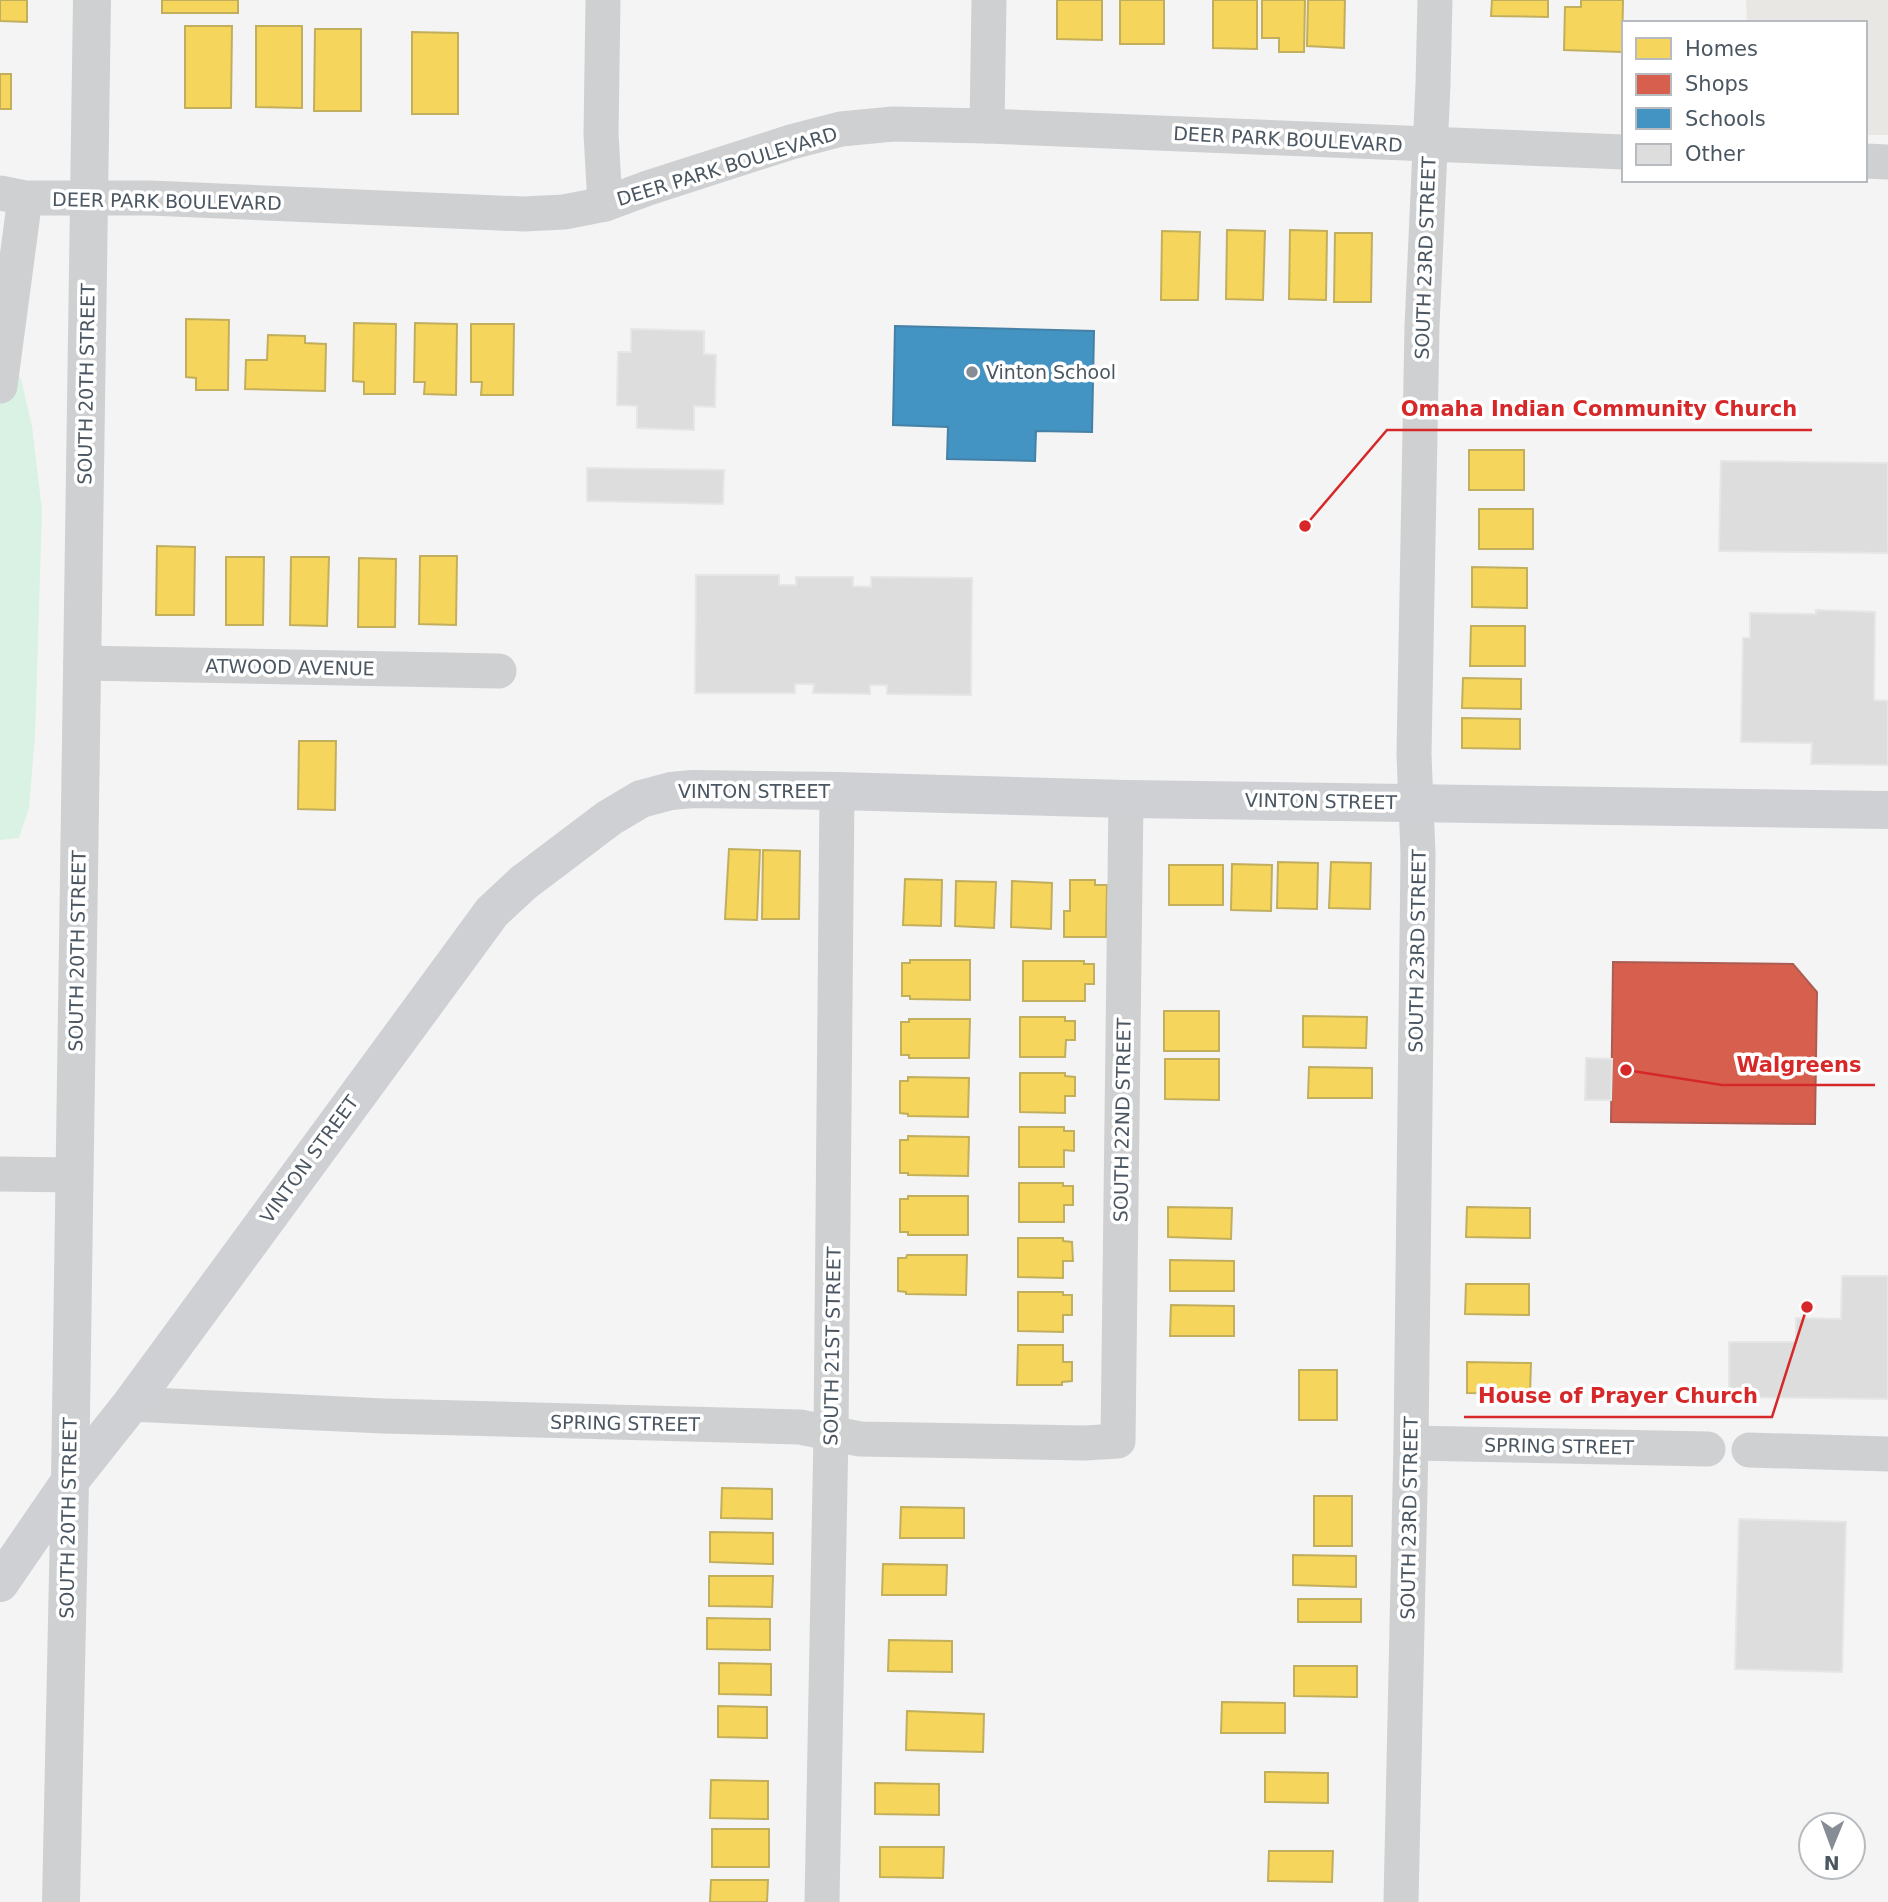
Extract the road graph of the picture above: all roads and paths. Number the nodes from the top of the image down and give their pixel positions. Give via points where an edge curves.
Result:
1 (92, 0) edge
2 (603, 0) edge
3 (989, 0) edge
4 (1435, 0) edge
5 (987, 125) junction
6 (1429, 145) junction
7 (1622, 152) edge
8 (1867, 161) edge
9 (1888, 162) edge
10 (12, 196) edge
11 (90, 198) junction
12 (606, 204) junction
13 (0, 386) edge
14 (81, 663) junction
15 (499, 671) dead end
16 (837, 790) junction
17 (1126, 799) junction
18 (1416, 802) junction
19 (1888, 810) edge
20 (0, 1174) edge
21 (74, 1175) junction
22 (131, 1404) junction
23 (831, 1433) junction
24 (1118, 1441) joint
25 (1411, 1443) junction
26 (1708, 1449) dead end
27 (1749, 1450) dead end
28 (1888, 1454) edge
29 (69, 1481) junction
30 (0, 1584) edge
31 (61, 1902) edge
32 (822, 1902) edge
33 (1401, 1902) edge

1 - 11 street, SOUTH 20TH STREET
2 - 12 street via 601,134
3 - 5 street
4 - 6 street, SOUTH 23RD STREET
5 - 6 street, DEER PARK BOULEVARD
5 - 12 street, DEER PARK BOULEVARD via 893,124 841,129
6 - 7 street, DEER PARK BOULEVARD
6 - 18 street, SOUTH 23RD STREET
8 - 9 street
10 - 11 street, DEER PARK BOULEVARD
10 - 13 street
11 - 12 street, DEER PARK BOULEVARD via 524,214
11 - 14 street, SOUTH 20TH STREET
14 - 15 street, ATWOOD AVENUE
14 - 21 street, SOUTH 20TH STREET
16 - 17 main road, VINTON STREET
16 - 22 main road, VINTON STREET via 693,789 641,799 523,883 492,912 466,946
16 - 23 street, SOUTH 21ST STREET
17 - 18 main road, VINTON STREET
17 - 24 street, SOUTH 22ND STREET
18 - 19 main road, VINTON STREET
18 - 25 street, SOUTH 23RD STREET
20 - 21 street
21 - 29 street, SOUTH 20TH STREET
22 - 23 street, SPRING STREET via 800,1427
22 - 29 main road, VINTON STREET
23 - 24 street, SPRING STREET via 860,1439
23 - 32 street, SOUTH 21ST STREET
25 - 26 street, SPRING STREET
25 - 33 street, SOUTH 23RD STREET
27 - 28 street
29 - 30 main road, VINTON STREET
29 - 31 street, SOUTH 20TH STREET

